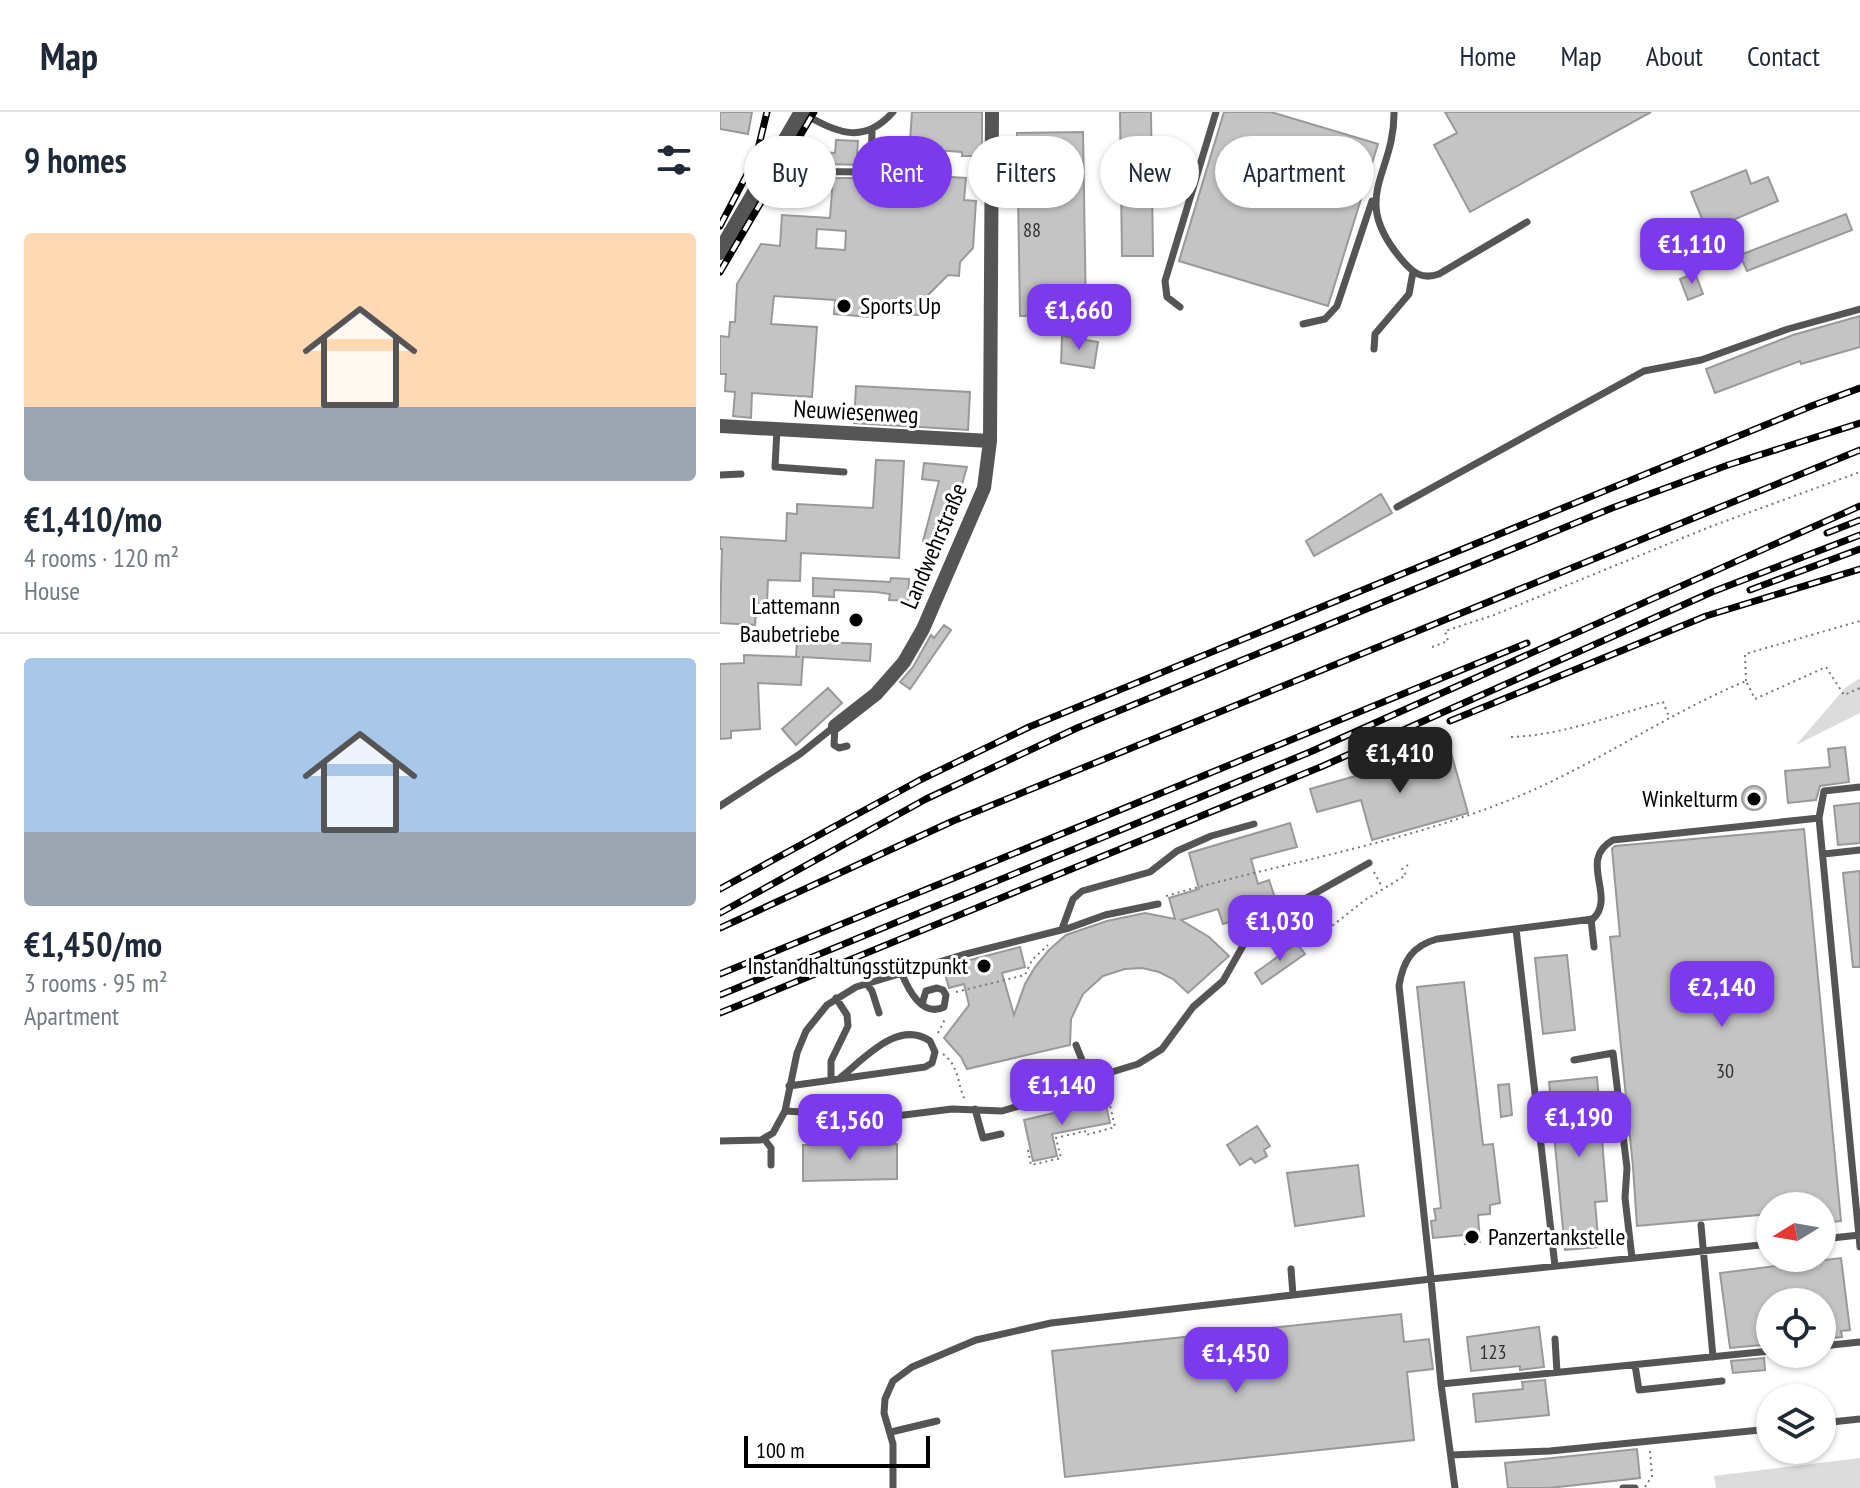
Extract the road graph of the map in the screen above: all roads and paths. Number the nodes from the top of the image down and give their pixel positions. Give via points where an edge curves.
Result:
1 (893, 112) edge
2 (992, 112) edge
3 (1216, 112) edge
4 (1394, 112) edge
5 (802, 113) edge
6 (872, 131) junction
7 (788, 136) edge
8 (836, 172) edge
9 (1375, 191) junction
10 (746, 208) edge
11 (1527, 222) dead end
12 (720, 252) edge
13 (1413, 272) junction
14 (1180, 307) dead end
15 (1860, 309) edge
16 (1303, 324) dead end
17 (1374, 349) dead end
18 (720, 426) edge
19 (777, 429) junction
20 (990, 441) junction
21 (844, 472) dead end
22 (1860, 472) edge
23 (741, 474) dead end
24 (720, 475) edge
25 (1397, 507) dead end
26 (1860, 621) edge
27 (1432, 647) dead end
28 (1746, 681) junction
29 (1860, 688) edge
30 (1670, 718) junction
31 (835, 726) junction
32 (1511, 737) dead end
33 (847, 746) dead end
34 (1860, 787) edge
35 (720, 806) edge
36 (1819, 818) junction
37 (1254, 824) dead end
38 (1860, 850) edge
39 (1824, 854) junction
40 (1369, 863) dead end
41 (1408, 865) dead end
42 (1158, 904) joint
43 (1591, 919) junction
44 (1062, 929) junction
45 (1516, 929) junction
46 (1323, 933) dead end
47 (1594, 947) dead end
48 (901, 972) junction
49 (866, 983) junction
50 (946, 995) junction
51 (836, 998) junction
52 (922, 1004) junction
53 (879, 1013) dead end
54 (1076, 1045) dead end
55 (933, 1046) junction
56 (1574, 1060) dead end
57 (841, 1077) junction
58 (831, 1078) junction
59 (1090, 1080) junction
60 (789, 1086) junction
61 (1107, 1090) dead end
62 (975, 1109) junction
63 (785, 1111) junction
64 (1055, 1133) dead end
65 (1001, 1134) dead end
66 (1056, 1138) junction
67 (765, 1140) junction
68 (720, 1141) edge
69 (1028, 1150) dead end
70 (771, 1165) dead end
71 (1701, 1225) dead end
72 (1859, 1235) edge
73 (1836, 1237) edge
74 (1756, 1245) edge
75 (1860, 1247) edge
76 (1704, 1251) junction
77 (1632, 1258) junction
78 (1555, 1266) junction
79 (1291, 1269) dead end
80 (1431, 1279) junction
81 (1293, 1295) junction
82 (1555, 1339) dead end
83 (1860, 1342) edge
84 (1836, 1345) edge
85 (1756, 1352) edge
86 (1713, 1357) junction
87 (1635, 1365) junction
88 (1557, 1372) junction
89 (1722, 1381) dead end
90 (1441, 1384) junction
91 (1860, 1419) edge
92 (937, 1421) dead end
93 (1836, 1422) edge
94 (1756, 1431) edge
95 (891, 1432) junction
96 (1650, 1442) junction
97 (1451, 1455) junction
98 (893, 1488) edge
99 (1455, 1488) edge
100 (1623, 1488) edge
101 (1635, 1488) edge
102 (1644, 1488) edge

1 - 6 lane
2 - 20 street, Landwehrstraße
3 - 14 lane via 1165,281 1167,297
4 - 9 lane
5 - 6 lane via 844,133
5 - 7 street
6 - 8 lane via 870,168
9 - 13 lane via 1380,227
9 - 16 lane via 1337,306 1325,319
10 - 12 street
11 - 13 lane via 1439,274 1425,277
13 - 17 lane via 1409,294 1377,331
15 - 25 lane via 1701,360 1644,371
18 - 19 street, Neuwiesenweg
19 - 20 street, Neuwiesenweg
19 - 21 lane via 775,467
20 - 31 street, Landwehrstraße via 984,488 923,629 891,677
22 - 27 path via 1445,631 1448,641
23 - 24 lane
26 - 28 path via 1745,654
28 - 29 path via 1755,699 1826,667 1844,695
28 - 30 path
30 - 32 path via 1663,702 1581,727
30 - 42 path via 1555,779 1477,812 1165,896
31 - 33 lane via 834,745
31 - 35 lane, Landwehrstraße
34 - 36 lane via 1824,791
36 - 39 lane
36 - 43 lane via 1613,840 1597,857 1601,904
37 - 44 lane via 1177,851 1150,872 1082,891
38 - 39 lane
39 - 72 lane
40 - 59 lane via 1253,928 1223,981 1193,1007 1154,1056
41 - 46 path via 1402,869 1406,875
42 - 44 lane
43 - 45 lane
43 - 47 lane
44 - 48 lane
44 - 50 path via 1025,975
45 - 78 lane
45 - 80 lane via 1429,941 1405,959 1401,973
48 - 49 lane
48 - 52 lane
49 - 51 lane
49 - 53 lane
50 - 52 lane via 939,1009
50 - 52 lane via 932,988
50 - 55 path via 950,1009
51 - 58 lane via 848,1026 831,1061
51 - 60 lane via 806,1031
54 - 59 lane
55 - 57 lane via 916,1036 884,1041
55 - 57 lane via 935,1058 925,1067
55 - 62 path via 952,1061 962,1097
56 - 77 lane via 1613,1053
57 - 58 lane
58 - 60 lane
59 - 62 lane via 1011,1109
60 - 63 lane
61 - 66 path via 1115,1127
62 - 63 lane via 888,1117
62 - 65 lane via 983,1138
63 - 67 lane
64 - 66 path
66 - 69 path via 1061,1158 1031,1165
67 - 68 lane
67 - 70 lane
71 - 76 lane
72 - 73 lane
72 - 75 lane
74 - 76 lane
76 - 77 lane
76 - 86 lane
77 - 78 lane
78 - 80 lane
79 - 81 lane
80 - 81 lane
80 - 90 lane
81 - 95 lane via 1051,1323 976,1340 899,1374 885,1399
82 - 88 lane
83 - 84 lane
85 - 86 lane
86 - 87 lane
87 - 88 lane
87 - 89 lane via 1639,1390
88 - 90 lane
90 - 97 lane
91 - 93 lane
92 - 95 lane
94 - 96 lane
95 - 98 lane
96 - 97 lane
96 - 102 path via 1652,1476
97 - 99 lane
100 - 101 lane

